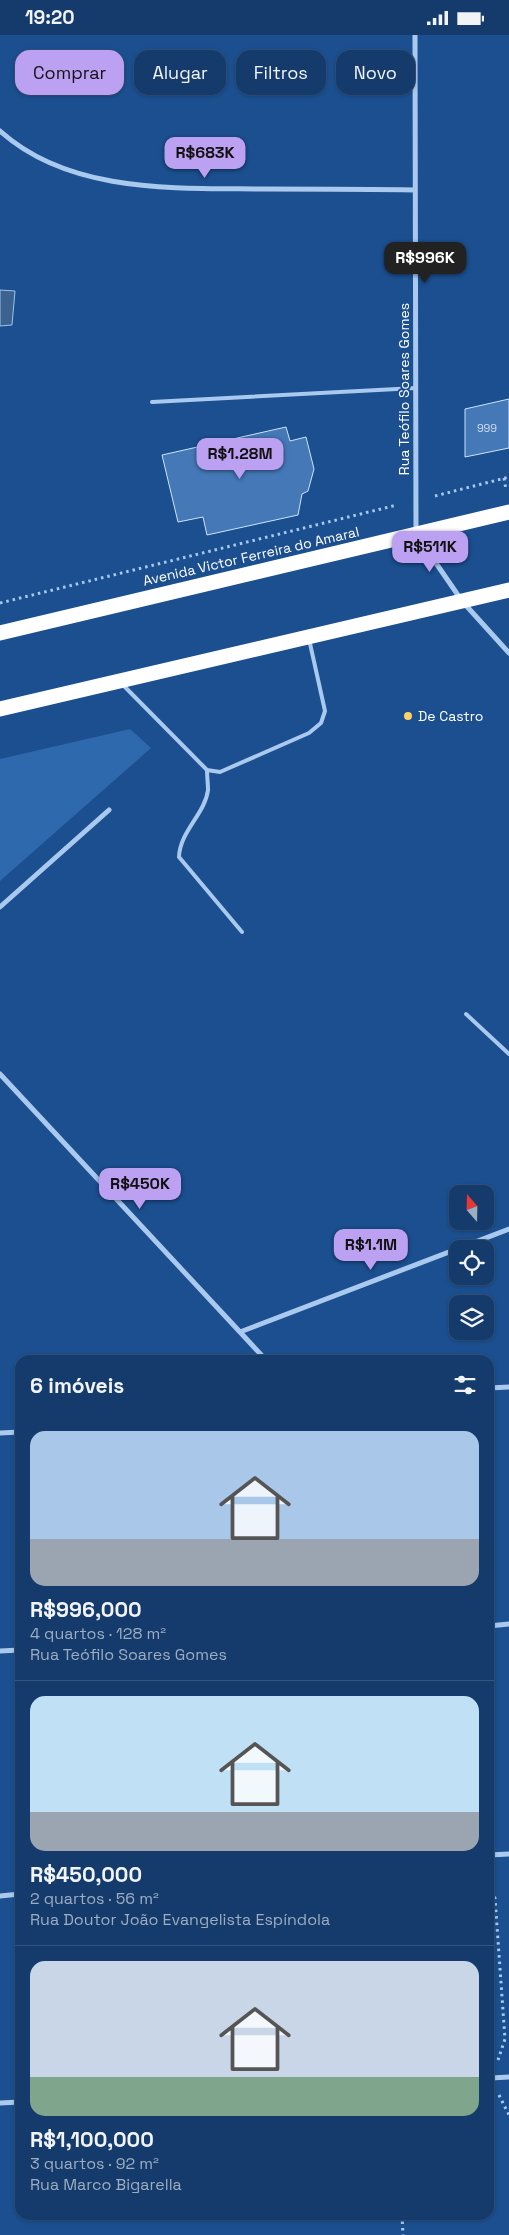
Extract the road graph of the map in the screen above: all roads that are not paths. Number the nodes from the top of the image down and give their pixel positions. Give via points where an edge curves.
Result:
1 (415, 35) edge
2 (0, 131) edge
3 (415, 190) junction
4 (416, 388) junction
5 (152, 402) dead end
6 (509, 512) edge
7 (416, 534) junction
8 (509, 590) edge
9 (462, 601) junction
10 (0, 633) edge
11 (308, 637) junction
12 (509, 653) edge
13 (119, 681) junction
14 (0, 709) edge
15 (207, 770) junction
16 (109, 809) dead end
17 (0, 907) edge
18 (242, 932) dead end
19 (466, 1013) dead end
20 (509, 1054) edge
21 (0, 1074) edge
22 (509, 1229) edge
23 (240, 1332) junction
24 (261, 1355) edge
25 (509, 1387) edge
26 (494, 1388) edge
27 (15, 1432) edge
28 (0, 1433) edge
29 (509, 1624) edge
30 (494, 1625) edge
31 (15, 1650) edge
32 (0, 1651) edge
33 (509, 1854) edge
34 (494, 1855) edge
35 (15, 1894) edge
36 (0, 1896) edge
37 (509, 2077) edge
38 (494, 2078) edge
39 (15, 2102) edge
40 (0, 2103) edge

1 - 3 street, Rua Teófilo Soares Gomes
2 - 3 street via 41,159 88,176 145,186
3 - 4 street, Rua Teófilo Soares Gomes
4 - 5 lane
4 - 7 street, Rua Teófilo Soares Gomes
6 - 7 highway, Avenida Victor Ferreira do Amaral
7 - 9 street
7 - 10 highway, Avenida Victor Ferreira do Amaral
8 - 9 highway
9 - 11 highway
9 - 12 street
11 - 13 highway
11 - 15 lane via 325,711 321,723 309,733 220,772
13 - 14 highway
13 - 15 lane
15 - 18 lane via 208,791 179,845 179,857
16 - 17 street
19 - 20 lane
21 - 23 street
22 - 23 street
23 - 24 street
25 - 26 street
27 - 28 street
29 - 30 street
31 - 32 street
33 - 34 street
35 - 36 street
37 - 38 street
39 - 40 street

